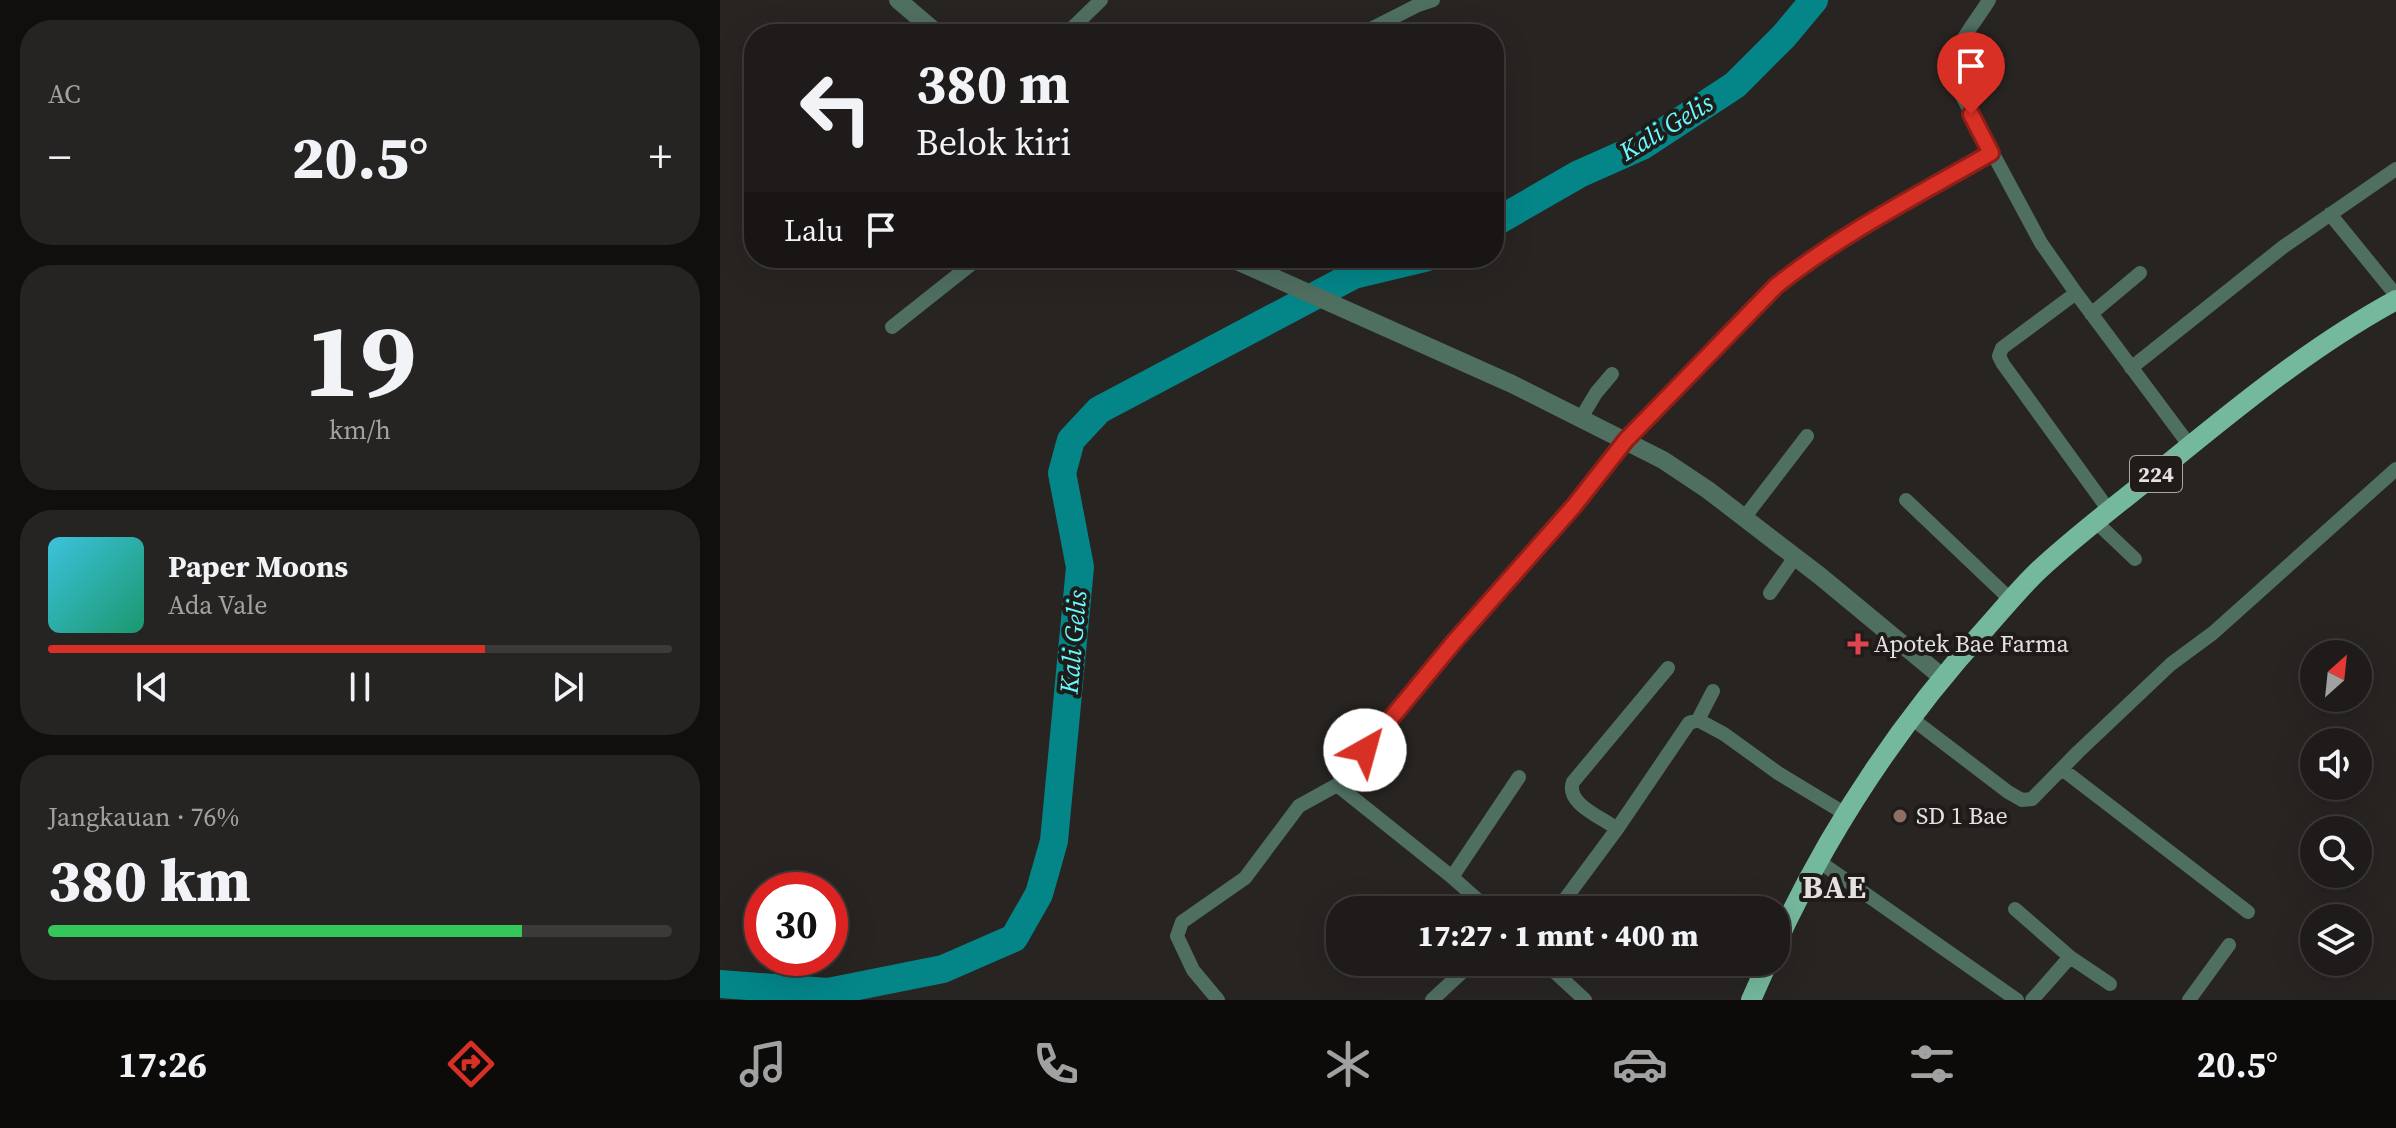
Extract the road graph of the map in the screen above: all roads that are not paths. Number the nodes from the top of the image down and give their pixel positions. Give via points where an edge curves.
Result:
1 (898, 0) edge
2 (1101, 0) edge
3 (1433, 0) edge
4 (1989, 0) edge
5 (926, 24) edge
6 (1076, 24) edge
7 (1381, 24) edge
8 (1991, 153) junction
9 (2396, 169) edge
10 (2330, 214) junction
11 (966, 268) edge
12 (1251, 268) edge
13 (2140, 273) dead end
14 (2076, 293) junction
15 (2396, 298) edge
16 (2091, 314) junction
17 (892, 327) dead end
18 (2131, 368) junction
19 (1612, 374) dead end
20 (1581, 418) junction
21 (1807, 436) dead end
22 (1626, 440) junction
23 (2190, 446) junction
24 (2396, 469) edge
25 (1906, 500) dead end
26 (2102, 515) junction
27 (1744, 518) junction
28 (1795, 557) junction
29 (2135, 559) dead end
30 (1770, 593) dead end
31 (2011, 600) junction
32 (1668, 668) dead end
33 (1942, 677) junction
34 (1713, 691) dead end
35 (1911, 718) junction
36 (1698, 720) junction
37 (2062, 769) junction
38 (1519, 777) dead end
39 (1337, 785) junction
40 (1844, 813) junction
41 (1617, 829) junction
42 (1817, 860) junction
43 (1452, 877) junction
44 (1473, 896) edge
45 (1567, 896) edge
46 (2015, 909) dead end
47 (2248, 912) dead end
48 (1790, 915) edge
49 (2229, 945) dead end
50 (2070, 957) junction
51 (1458, 976) edge
52 (1559, 976) edge
53 (1762, 976) edge
54 (2110, 984) dead end
55 (1218, 1000) edge
56 (1432, 1000) edge
57 (1585, 1000) edge
58 (1751, 1000) edge
59 (2017, 1000) edge
60 (2032, 1000) edge
61 (2189, 1000) edge

1 - 5 street
2 - 6 street
3 - 7 street
4 - 8 street via 1952,67
8 - 14 street
8 - 22 street via 1786,277
9 - 10 street
10 - 15 street
10 - 18 street
11 - 17 street
12 - 20 street
13 - 16 street
14 - 16 street
14 - 26 street via 2002,348 1999,356
15 - 23 main road, 224 via 2308,355
16 - 18 street
18 - 23 street
19 - 20 street
20 - 22 street
21 - 27 street
22 - 27 street
22 - 39 street
23 - 26 main road, 224
24 - 37 street via 2213,633 2171,664
25 - 31 street
26 - 29 street
26 - 31 main road, 224
27 - 28 street
28 - 30 street
28 - 33 street
31 - 33 main road, 224
32 - 41 street via 1571,789 1578,803
33 - 35 main road, 224
34 - 36 street
35 - 37 street via 2022,800 2032,799
35 - 40 main road, 224
36 - 40 street
36 - 41 street via 1689,723
37 - 47 street
38 - 43 street
39 - 43 street
39 - 55 street via 1299,806 1245,878 1179,927 1177,936 1193,970
40 - 42 main road, 224
41 - 45 street
42 - 48 main road, 224
42 - 59 street
43 - 44 street
46 - 50 street
49 - 61 street
50 - 54 street
50 - 60 street
51 - 56 street
52 - 57 street
53 - 58 main road

